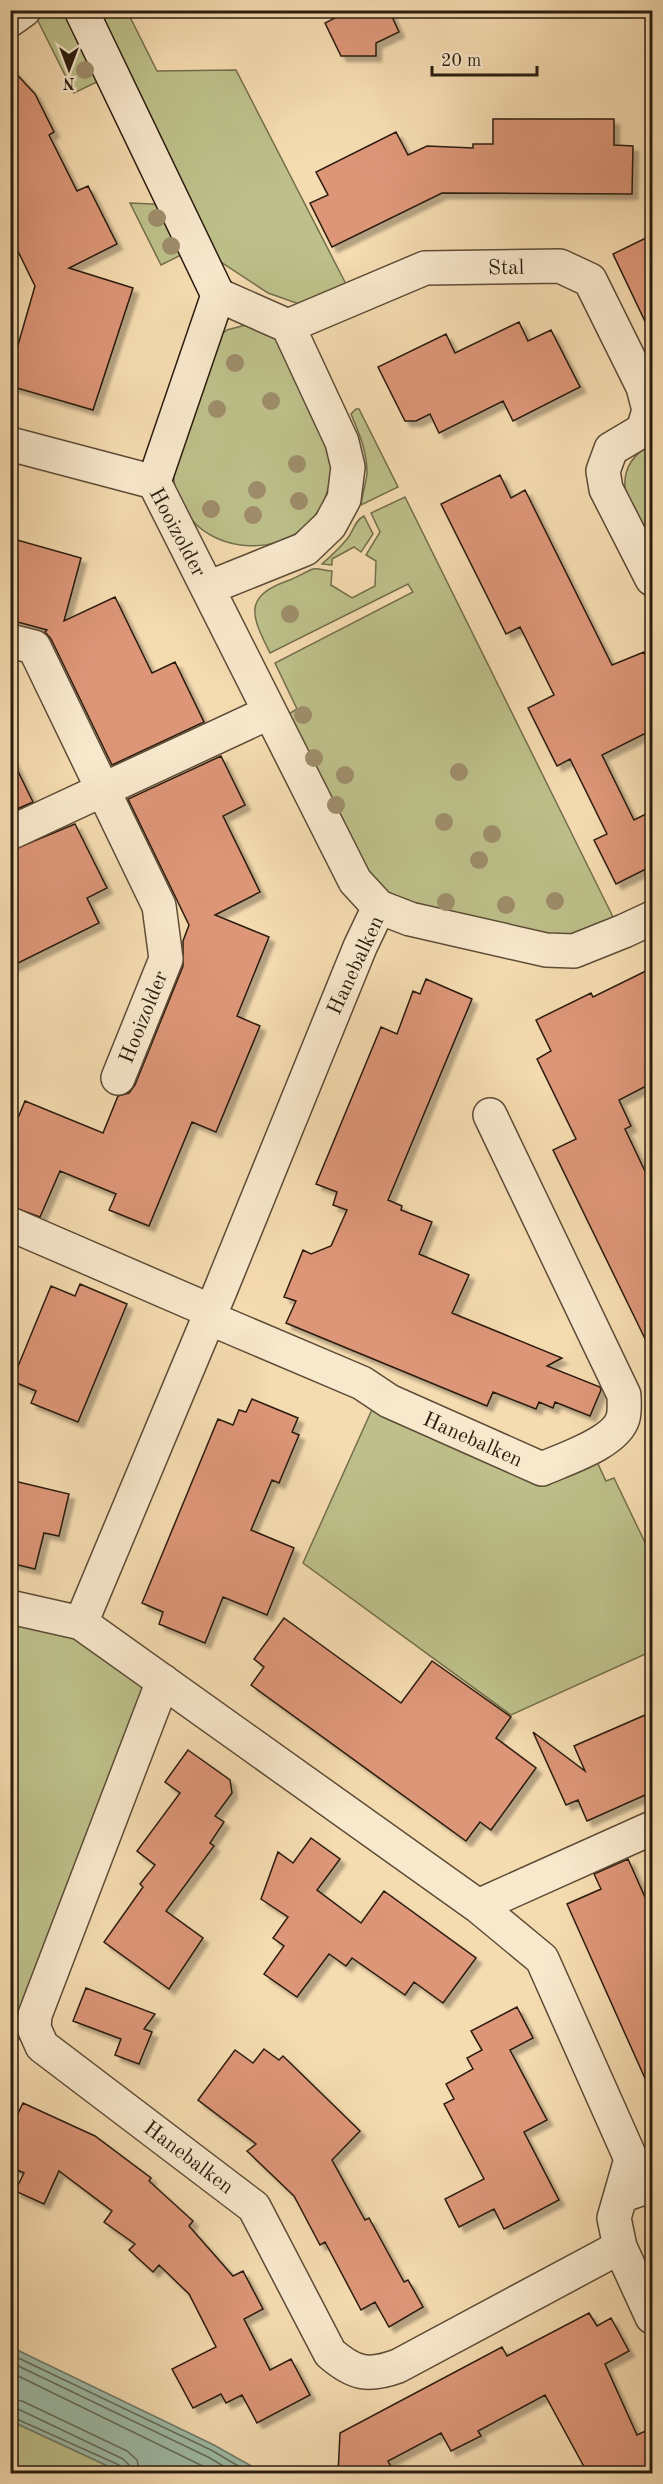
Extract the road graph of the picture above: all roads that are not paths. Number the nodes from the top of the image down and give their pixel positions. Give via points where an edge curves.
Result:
1 (24, 10) edge
2 (81, 10) edge
3 (10, 20) edge
4 (218, 295) junction
5 (288, 326) junction
6 (651, 414) edge
7 (10, 444) edge
8 (154, 482) junction
9 (652, 579) edge
10 (208, 588) junction
11 (10, 641) edge
12 (268, 713) junction
13 (103, 789) junction
14 (10, 833) edge
15 (379, 907) junction
16 (652, 918) edge
17 (118, 1078) dead end
18 (490, 1115) dead end
19 (10, 1224) edge
20 (210, 1314) junction
21 (10, 1607) edge
22 (81, 1623) junction
23 (163, 1682) junction
24 (652, 1828) edge
25 (478, 1905) junction
26 (652, 2186) edge
27 (621, 2196) junction
28 (620, 2247) junction
29 (652, 2317) edge

1 - 3 street
2 - 4 street
4 - 5 street
4 - 8 street
5 - 6 street, Stal via 425,268 560,266 590,280 643,387
5 - 10 street via 342,442 348,467 344,499 330,525 305,549
6 - 9 street, Stal via 643,430 611,449 603,471 606,489
7 - 8 street, Hooizolder
8 - 10 street, Hooizolder
10 - 12 street, Hooizolder
11 - 13 street, Hooizolder via 34,647
12 - 13 street
12 - 15 street, Hooizolder via 355,881
13 - 14 street
13 - 17 street, Hooizolder via 159,906 166,959
15 - 16 street, Hanebalken via 410,919 546,950 574,951
15 - 20 street, Hanebalken
18 - 20 street, Hanebalken via 624,1395 623,1420 614,1433 542,1469
19 - 20 street
20 - 22 street, Hanebalken
21 - 22 street
22 - 23 street
23 - 25 street
23 - 28 street, Hanebalken via 35,2015 34,2028 42,2046 254,2207 330,2353 346,2367 362,2373 398,2366
24 - 25 street
25 - 27 street via 542,1959 631,2159
26 - 27 street
27 - 28 street via 614,2218
28 - 29 street

